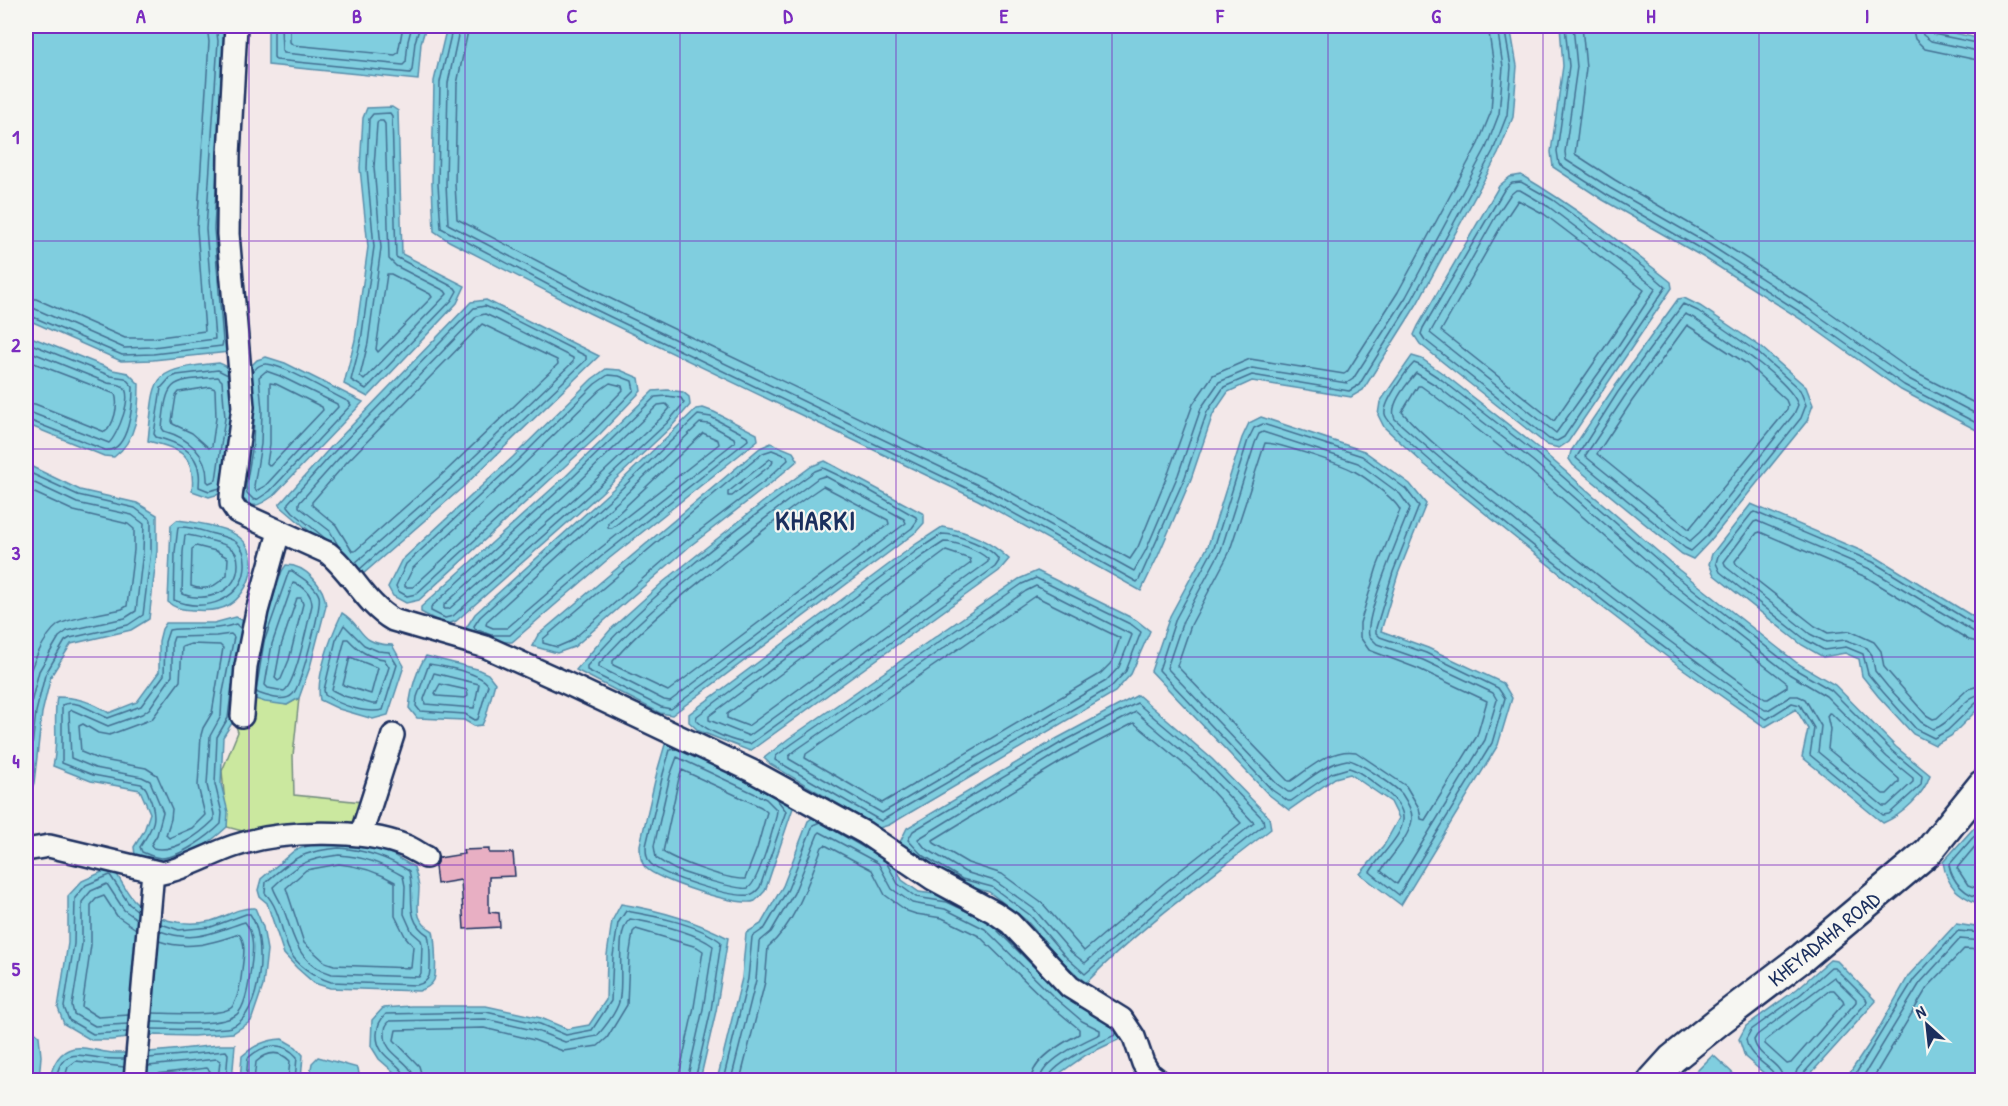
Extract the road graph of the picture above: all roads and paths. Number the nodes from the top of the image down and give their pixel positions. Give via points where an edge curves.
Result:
1 (236, 26) edge
2 (279, 532) junction
3 (242, 716) dead end
4 (393, 735) dead end
5 (1983, 785) edge
6 (361, 835) junction
7 (26, 850) edge
8 (426, 857) dead end
9 (153, 871) junction
10 (135, 1080) edge
11 (1158, 1080) edge
12 (1653, 1080) edge

1 - 2 street via 228,234 243,407 231,503 237,512
2 - 3 street via 257,611 246,666
2 - 11 street via 339,561 369,601 393,620 486,647 752,771 865,833 942,884 994,912 1010,923 1070,987 1122,1019 1134,1037 1143,1063
4 - 6 street
5 - 12 main road, KHEYADAHA ROAD via 1928,852 1803,957 1672,1059
6 - 8 street via 406,846
6 - 9 street via 312,833 253,840 176,870
7 - 9 street via 49,846
9 - 10 street

